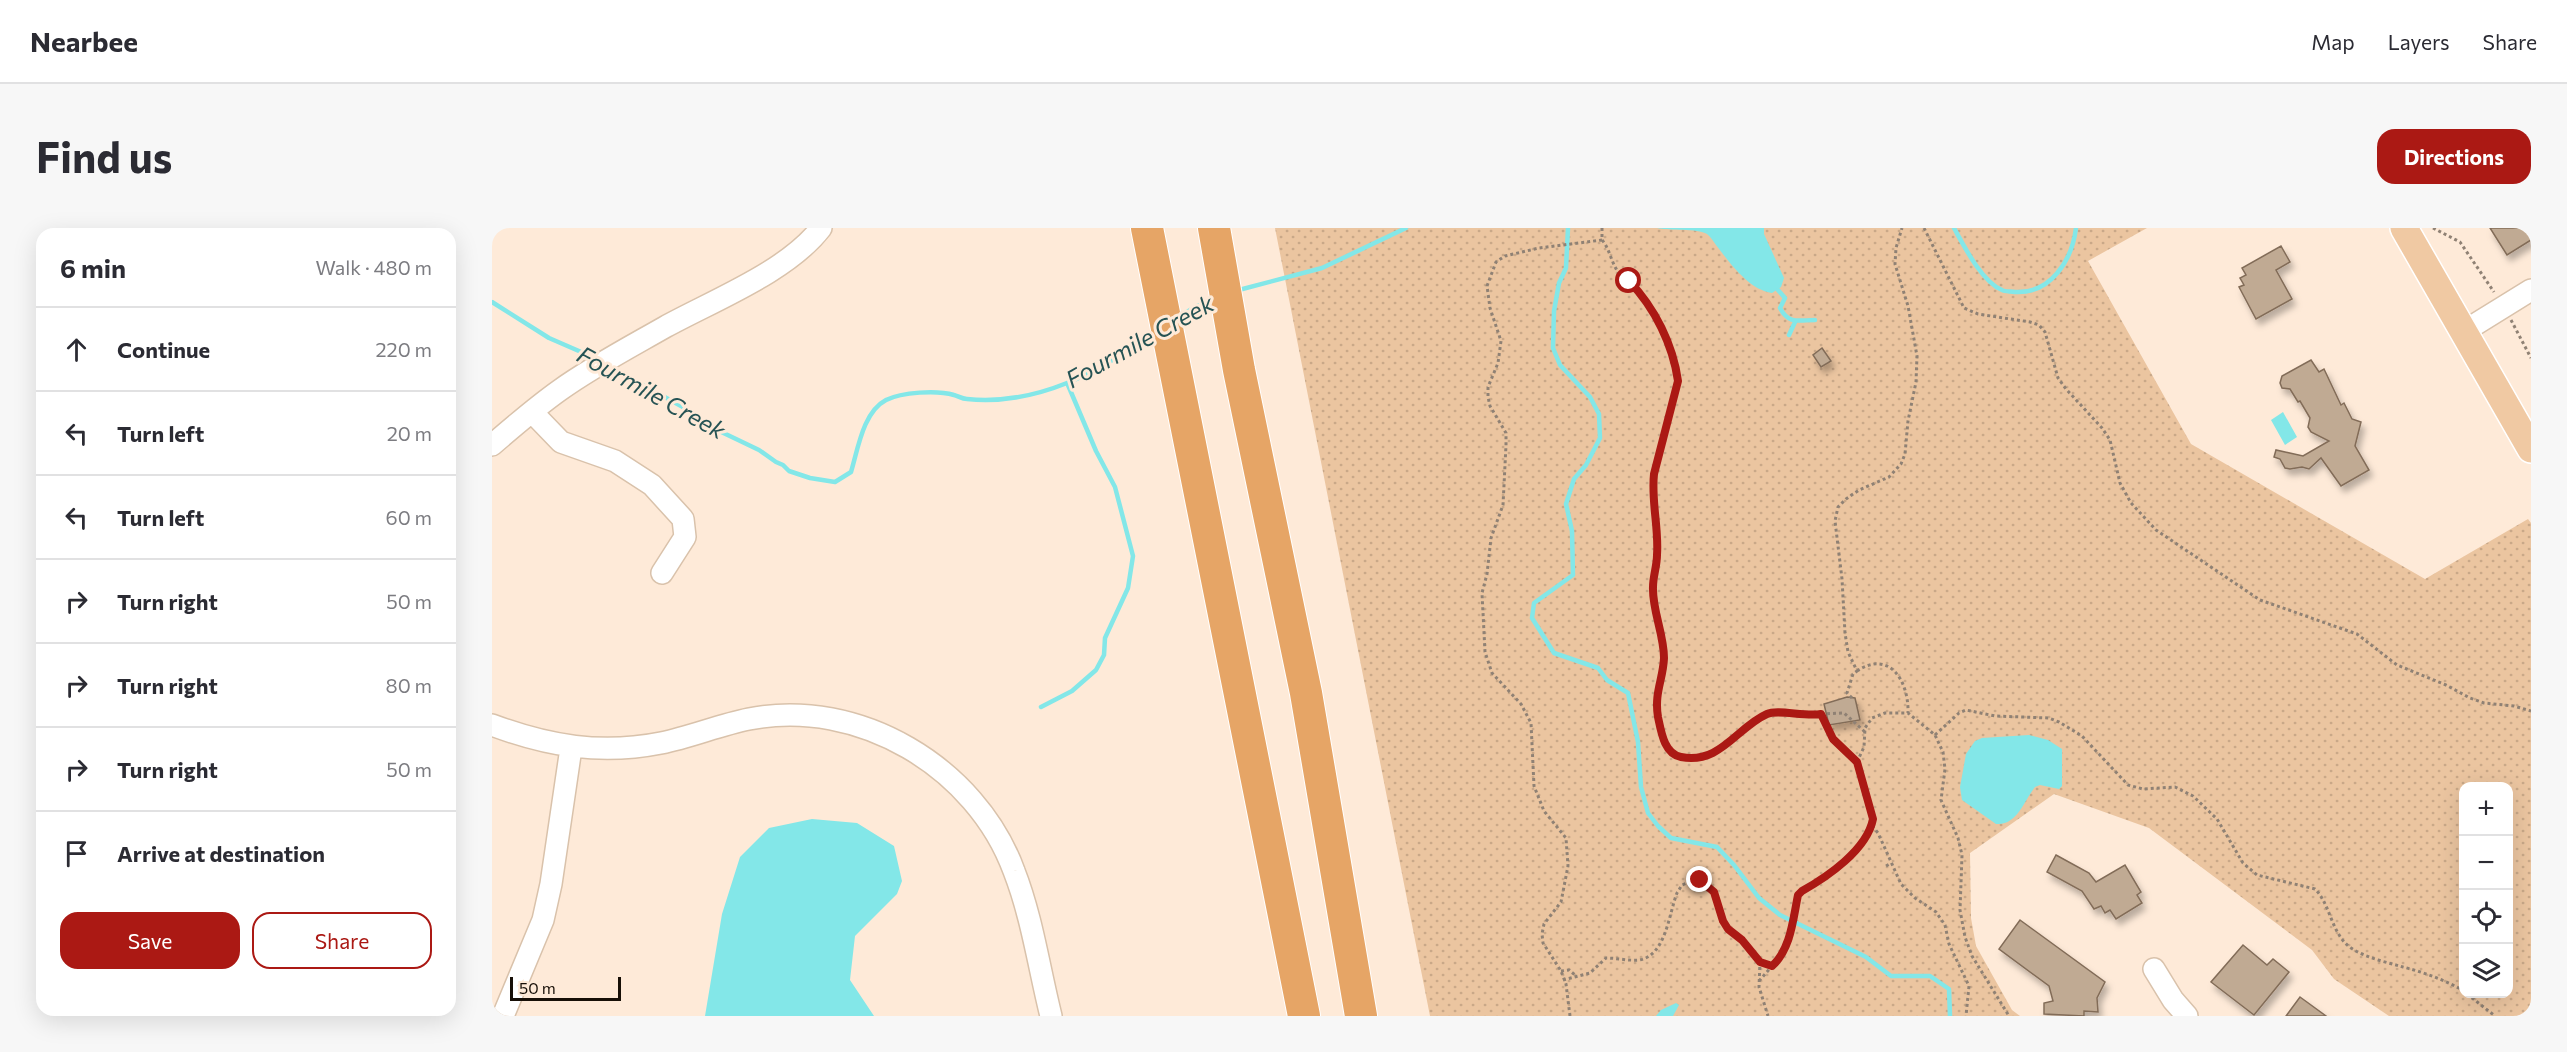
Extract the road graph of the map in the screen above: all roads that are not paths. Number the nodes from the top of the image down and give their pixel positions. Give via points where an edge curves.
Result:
1 (822, 228) edge
2 (1148, 228) edge
3 (2404, 228) edge
4 (1215, 232) edge
5 (2531, 290) edge
6 (2463, 332) junction
7 (532, 412) junction
8 (492, 445) edge
9 (2531, 449) edge
10 (662, 573) dead end
11 (492, 725) edge
12 (571, 748) junction
13 (2154, 969) dead end
14 (503, 1016) edge
15 (1051, 1016) edge
16 (1304, 1016) edge
17 (1361, 1016) edge
18 (2187, 1016) edge

1 - 7 street via 809,244 781,263 561,389
2 - 16 highway
3 - 6 main road
4 - 17 highway via 1239,370 1306,693
5 - 6 street
6 - 9 main road
7 - 8 street
7 - 10 street via 561,442 615,461 652,485 683,519 685,537
11 - 12 street
12 - 14 street via 543,920
12 - 15 street via 661,743 748,719 800,715 848,722 903,744 930,761 975,803 1003,845 1024,901
13 - 18 street

